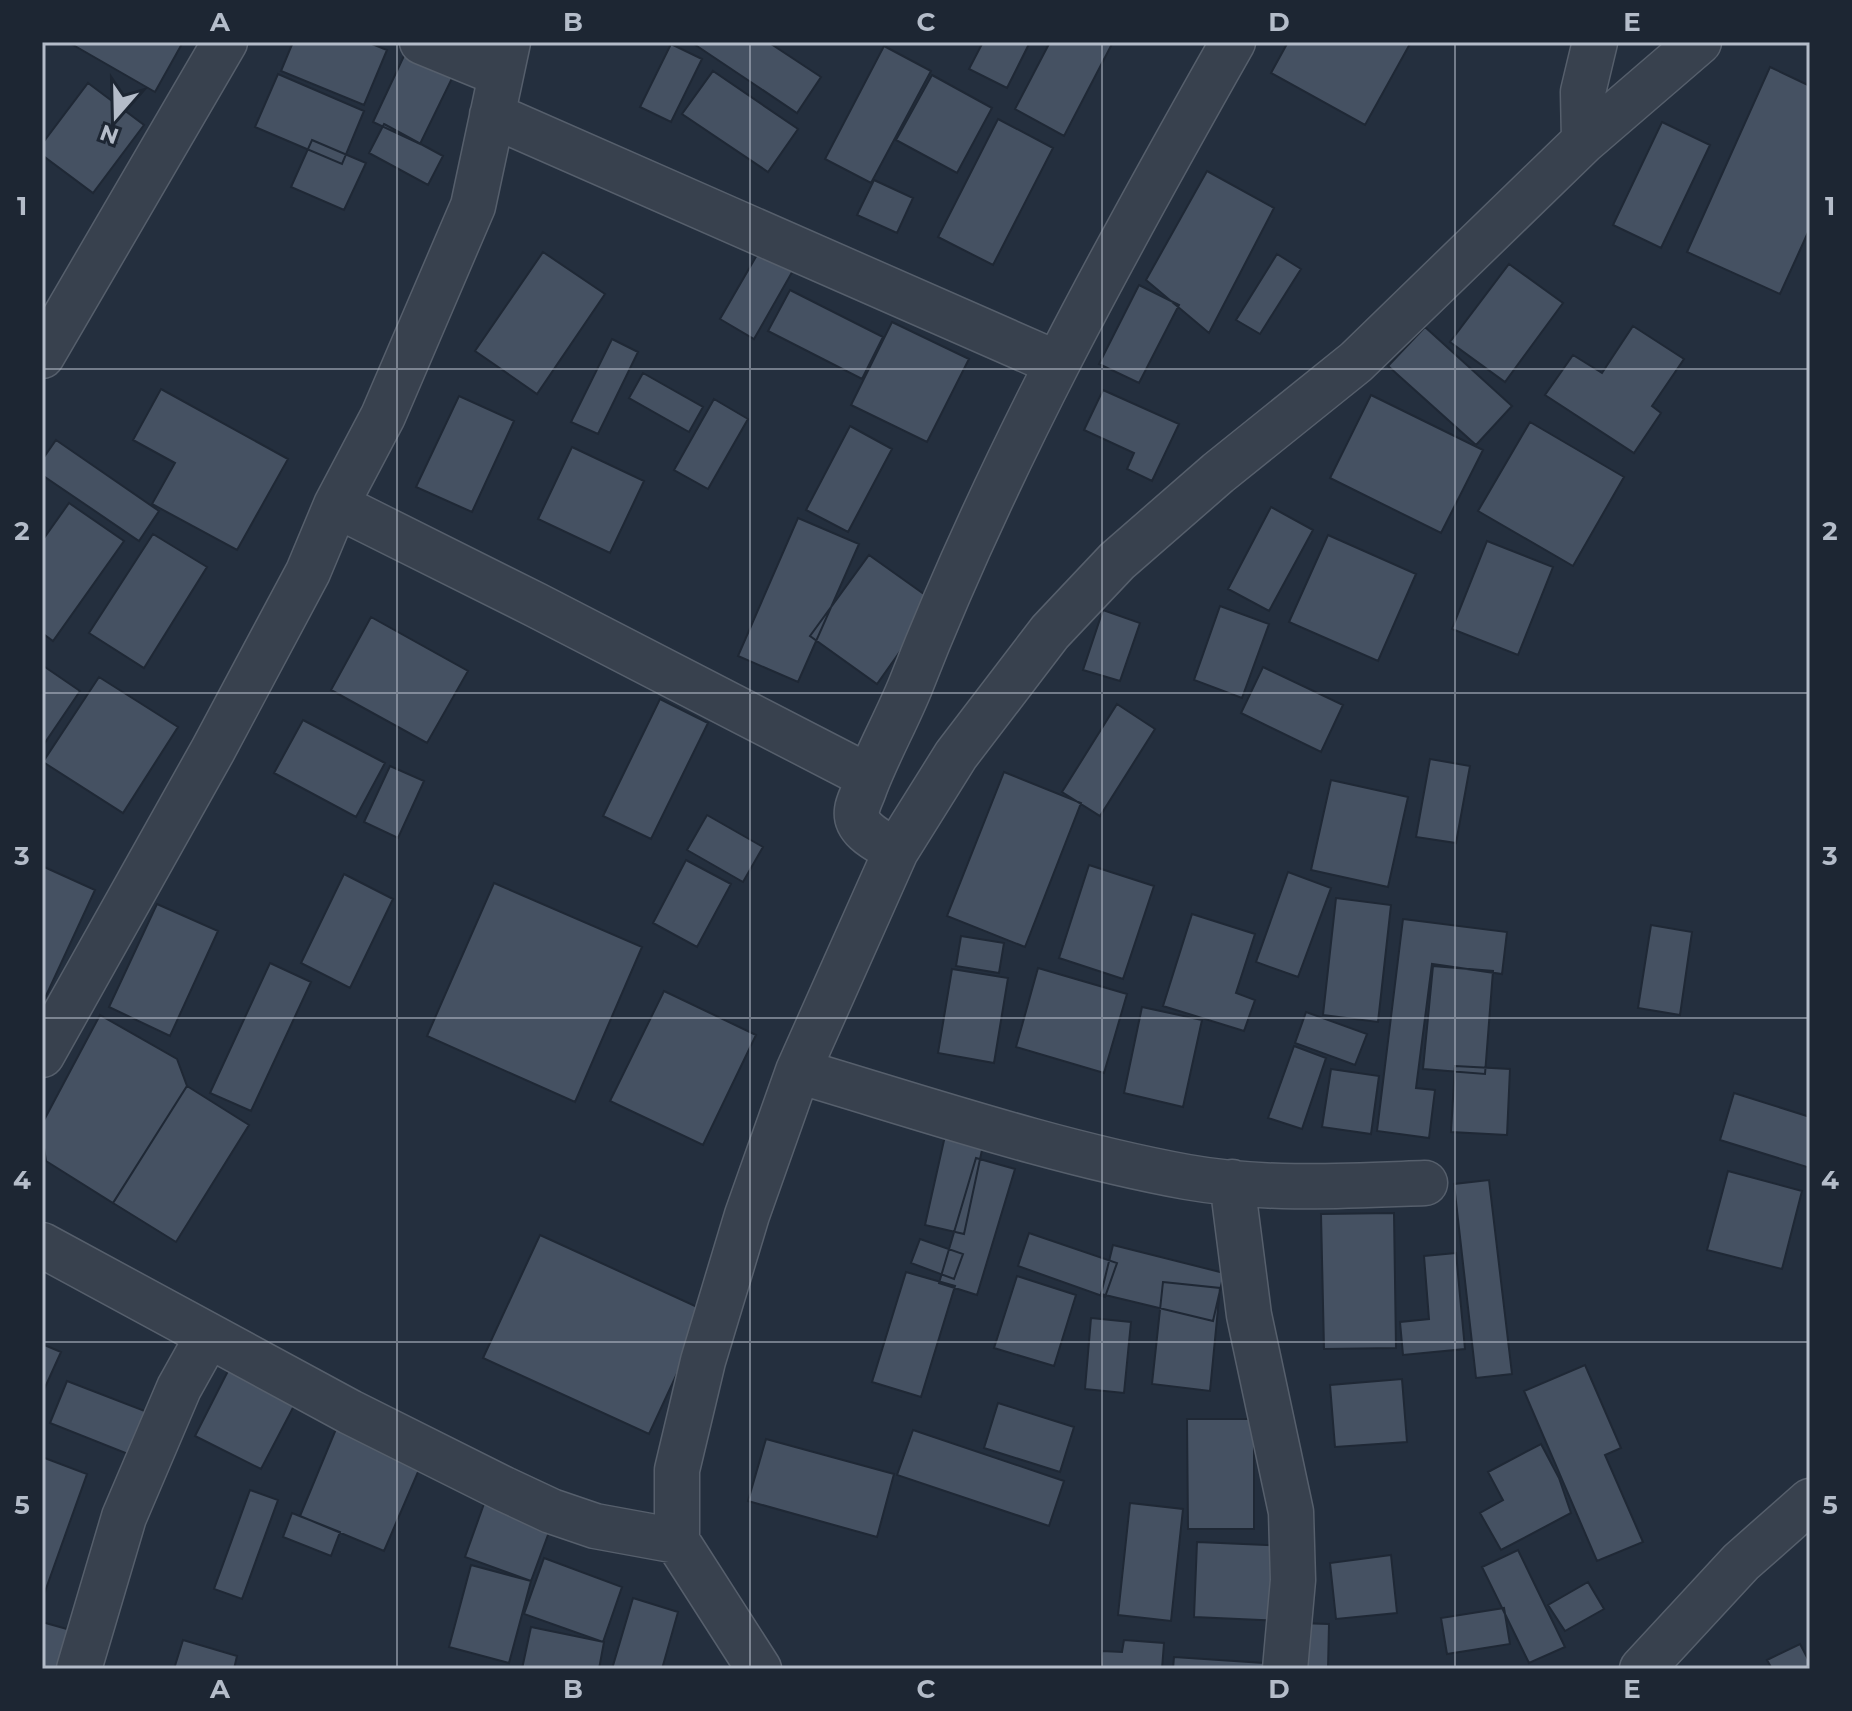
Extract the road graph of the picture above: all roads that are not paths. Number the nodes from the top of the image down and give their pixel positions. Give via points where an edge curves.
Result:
1 (225, 42) edge
2 (422, 42) edge
3 (1233, 42) edge
4 (1595, 42) edge
5 (1699, 42) edge
6 (500, 77) edge
7 (1584, 141) junction
8 (42, 356) edge
9 (1056, 363) junction
10 (336, 505) junction
11 (869, 777) junction
12 (896, 851) junction
13 (42, 1055) edge
14 (798, 1071) junction
15 (1232, 1182) junction
16 (1425, 1183) dead end
17 (42, 1245) edge
18 (208, 1336) junction
19 (1810, 1501) edge
20 (677, 1541) junction
21 (79, 1669) edge
22 (759, 1669) edge
23 (1285, 1669) edge
24 (1642, 1669) edge

1 - 8 street
2 - 6 street
3 - 9 street
4 - 7 street via 1583,92
5 - 7 street
6 - 9 street
6 - 10 street via 473,206 383,416
7 - 12 street via 1356,362 1117,561 1050,632 956,755
9 - 11 street via 942,605
10 - 11 street
10 - 13 street via 308,572 213,750
11 - 12 street via 858,819
12 - 14 street
14 - 15 street via 1067,1148
14 - 20 street via 703,1361 677,1470
15 - 16 street via 1291,1187
15 - 23 street via 1249,1315 1291,1512 1293,1580
17 - 18 street
18 - 20 street via 551,1511 595,1526
18 - 21 street via 179,1388 124,1517
19 - 24 street via 1741,1562
20 - 22 street

